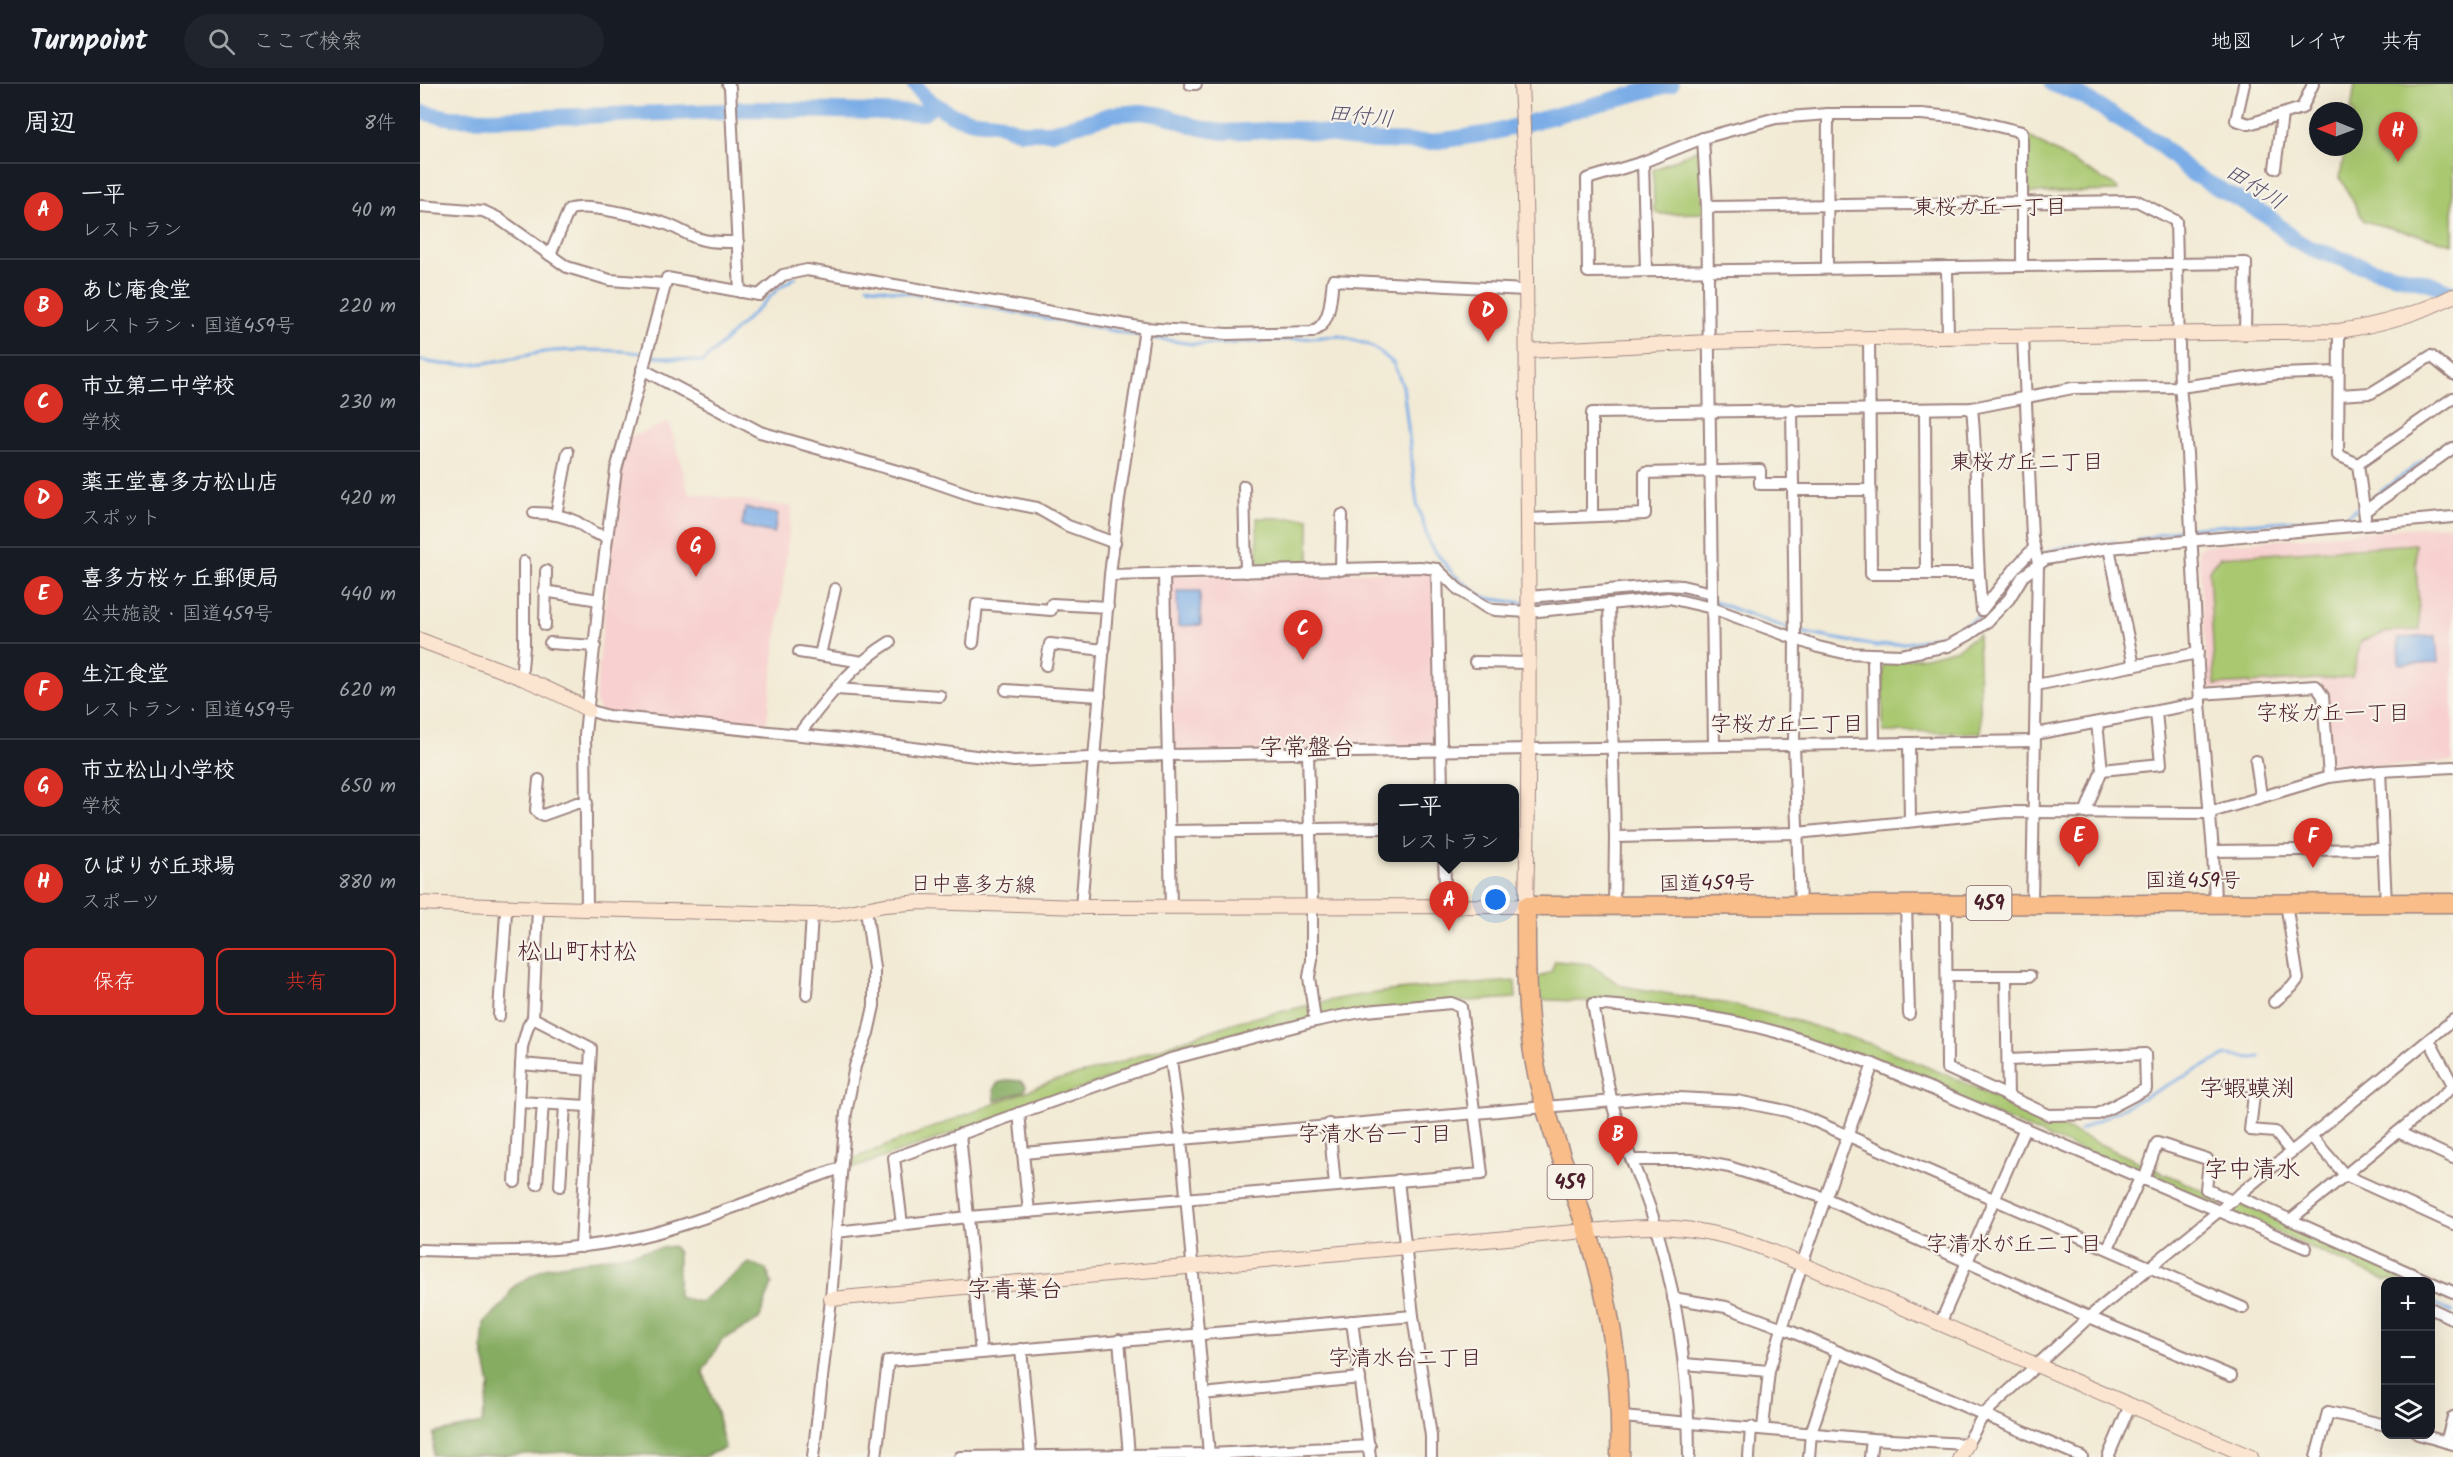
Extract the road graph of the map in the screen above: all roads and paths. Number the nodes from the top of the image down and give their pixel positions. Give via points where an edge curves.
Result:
1 (1190, 84) edge
2 (1196, 84) edge
3 (2244, 84) edge
4 (2313, 84) edge
5 (729, 86) edge
6 (1521, 88) edge
7 (1828, 114) junction
8 (2282, 115) junction
9 (1703, 138) junction
10 (1643, 162) junction
11 (2275, 168) dead end
12 (2022, 202) junction
13 (420, 206) edge
14 (1827, 206) junction
15 (1707, 207) junction
16 (738, 242) junction
17 (550, 255) junction
18 (2178, 262) junction
19 (2022, 265) junction
20 (1947, 267) junction
21 (1827, 268) junction
22 (1646, 270) junction
23 (1707, 270) junction
24 (665, 284) junction
25 (1525, 290) junction
26 (740, 292) junction
27 (2453, 296) edge
28 (1145, 328) junction
29 (2338, 331) junction
30 (2180, 333) junction
31 (2245, 334) junction
32 (2023, 336) junction
33 (1869, 338) junction
34 (1948, 338) junction
35 (1709, 342) junction
36 (1527, 351) junction
37 (642, 369) junction
38 (2338, 372) junction
39 (2453, 374) edge
40 (2180, 387) junction
41 (2339, 394) junction
42 (2026, 396) junction
43 (2453, 398) edge
44 (1872, 408) junction
45 (1972, 408) junction
46 (1792, 409) junction
47 (1925, 409) junction
48 (1709, 411) junction
49 (2453, 448) edge
50 (568, 452) dead end
51 (2358, 464) junction
52 (1709, 471) junction
53 (1244, 486) dead end
54 (1793, 487) junction
55 (1871, 490) junction
56 (2365, 511) junction
57 (534, 513) dead end
58 (556, 515) junction
59 (1342, 515) dead end
60 (1592, 515) junction
61 (2453, 517) edge
62 (1528, 519) junction
63 (2365, 524) junction
64 (607, 536) junction
65 (2193, 541) junction
66 (1115, 543) junction
67 (2034, 548) junction
68 (2109, 548) junction
69 (524, 562) dead end
70 (2038, 563) junction
71 (1437, 569) junction
72 (1341, 570) junction
73 (546, 571) dead end
74 (1246, 572) junction
75 (1164, 574) junction
76 (1926, 574) junction
77 (1978, 574) junction
78 (1110, 575) junction
79 (835, 589) dead end
80 (544, 591) junction
81 (1712, 593) junction
82 (1529, 597) junction
83 (599, 600) junction
84 (1609, 604) junction
85 (1108, 608) junction
86 (1712, 608) junction
87 (1528, 612) junction
88 (545, 625) dead end
89 (1795, 639) junction
90 (420, 640) edge
91 (890, 642) dead end
92 (550, 643) dead end
93 (973, 643) dead end
94 (595, 646) junction
95 (1104, 650) junction
96 (799, 652) dead end
97 (2198, 653) junction
98 (820, 655) junction
99 (1873, 655) junction
100 (863, 662) junction
101 (1475, 662) dead end
102 (1529, 663) junction
103 (1046, 664) dead end
104 (2134, 666) junction
105 (521, 679) junction
106 (2036, 686) junction
107 (836, 689) junction
108 (1006, 690) dead end
109 (940, 696) dead end
110 (1100, 696) junction
111 (2200, 698) junction
112 (588, 710) junction
113 (2156, 712) junction
114 (2097, 723) junction
115 (799, 734) junction
116 (2035, 738) junction
117 (1874, 743) junction
118 (1909, 743) junction
119 (1794, 745) junction
120 (1714, 746) junction
121 (1612, 748) junction
122 (1530, 750) junction
123 (1441, 752) junction
124 (1308, 753) junction
125 (1166, 755) junction
126 (1094, 759) junction
127 (2256, 761) dead end
128 (2453, 767) edge
129 (2102, 770) junction
130 (2380, 771) junction
131 (2329, 777) junction
132 (539, 780) dead end
133 (1442, 784) edge
134 (2261, 796) junction
135 (587, 803) junction
136 (2033, 812) junction
137 (2085, 813) junction
138 (2208, 813) junction
139 (1910, 821) junction
140 (1310, 828) junction
141 (1378, 828) edge
142 (1170, 831) junction
143 (1797, 833) junction
144 (1615, 837) junction
145 (2384, 849) junction
146 (2213, 851) junction
147 (1444, 862) edge
148 (2215, 902) junction
149 (420, 903) edge
150 (2032, 903) junction
151 (2286, 903) junction
152 (2453, 903) edge
153 (1906, 904) junction
154 (1946, 904) junction
155 (2386, 904) junction
156 (1800, 905) junction
157 (1446, 906) junction
158 (1526, 906) junction
159 (1171, 907) junction
160 (1312, 907) junction
161 (1614, 907) junction
162 (506, 908) junction
163 (538, 908) junction
164 (587, 908) junction
165 (1082, 908) junction
166 (866, 909) junction
167 (812, 915) junction
168 (1947, 976) junction
169 (2006, 976) junction
170 (2030, 976) dead end
171 (807, 995) dead end
172 (2274, 1002) dead end
173 (1909, 1014) dead end
174 (499, 1016) dead end
175 (533, 1018) junction
176 (2453, 1020) edge
177 (1315, 1021) junction
178 (2429, 1040) junction
179 (1171, 1059) junction
180 (2009, 1060) junction
181 (521, 1064) junction
182 (1873, 1064) junction
183 (590, 1070) junction
184 (2228, 1083) dead end
185 (2453, 1086) edge
186 (2008, 1097) junction
187 (1611, 1100) junction
188 (520, 1102) junction
189 (543, 1103) junction
190 (564, 1105) junction
191 (587, 1106) junction
192 (1545, 1106) junction
193 (1019, 1113) junction
194 (1474, 1113) junction
195 (1329, 1124) junction
196 (2025, 1128) junction
197 (2398, 1132) junction
198 (960, 1134) junction
199 (1848, 1135) junction
200 (2311, 1136) junction
201 (1181, 1139) junction
202 (2291, 1152) junction
203 (1023, 1153) junction
204 (2453, 1158) edge
205 (1632, 1160) junction
206 (841, 1168) junction
207 (2345, 1175) junction
208 (2142, 1179) junction
209 (1398, 1180) junction
210 (515, 1182) dead end
211 (537, 1184) dead end
212 (1335, 1185) junction
213 (560, 1186) dead end
214 (1826, 1198) junction
215 (2234, 1198) junction
216 (1994, 1199) junction
217 (1186, 1200) junction
218 (2219, 1210) junction
219 (1029, 1212) junction
220 (968, 1217) junction
221 (2290, 1220) junction
222 (2453, 1224) edge
223 (902, 1225) junction
224 (1656, 1227) junction
225 (1587, 1231) junction
226 (836, 1232) junction
227 (581, 1247) junction
228 (1404, 1248) junction
229 (2108, 1248) junction
230 (2306, 1248) dead end
231 (420, 1250) edge
232 (1967, 1262) junction
233 (1802, 1264) junction
234 (2151, 1266) junction
235 (1193, 1267) junction
236 (2419, 1277) edge
237 (2435, 1284) edge
238 (974, 1286) junction
239 (2453, 1292) edge
240 (1673, 1298) junction
241 (831, 1299) junction
242 (2243, 1308) dead end
243 (2435, 1310) edge
244 (1413, 1316) junction
245 (2089, 1317) junction
246 (2453, 1319) edge
247 (1352, 1322) junction
248 (1940, 1324) junction
249 (1783, 1328) junction
250 (1198, 1334) junction
251 (1119, 1340) junction
252 (1021, 1349) junction
253 (1838, 1352) junction
254 (981, 1353) junction
255 (1684, 1364) junction
256 (2036, 1364) junction
257 (1769, 1371) junction
258 (2231, 1376) dead end
259 (1360, 1378) junction
260 (1203, 1394) junction
261 (2130, 1404) junction
262 (1984, 1414) junction
263 (1622, 1417) junction
264 (2453, 1417) edge
265 (1689, 1423) junction
266 (2381, 1424) edge
267 (1751, 1427) junction
268 (1763, 1428) junction
269 (1811, 1433) junction
270 (1872, 1439) junction
271 (2449, 1443) edge
272 (1967, 1444) junction
273 (1370, 1451) edge
274 (1209, 1454) junction
275 (1130, 1455) junction
276 (1031, 1456) edge
277 (813, 1457) edge
278 (876, 1457) edge
279 (960, 1457) edge
280 (1431, 1457) edge
281 (1620, 1457) edge
282 (1689, 1457) edge
283 (1749, 1457) edge
284 (1809, 1457) edge
285 (1870, 1457) edge
286 (1960, 1457) edge
287 (2082, 1457) edge
288 (2108, 1457) edge
289 (2251, 1457) edge
290 (2316, 1457) edge

1 - 2 street
3 - 8 street via 2236,120 2249,124
4 - 8 street via 2302,108
5 - 16 street
6 - 25 street
7 - 9 street via 1776,118
7 - 12 street via 1921,114 1964,118 2022,132
7 - 14 street
8 - 11 street
9 - 10 street
9 - 15 street
10 - 22 street
10 - 22 street via 1587,179 1588,272
12 - 14 street
12 - 18 street via 2137,201 2176,221
12 - 19 street
13 - 17 street via 483,211
14 - 15 street
14 - 21 street
15 - 23 street
16 - 17 street via 700,239 651,219 581,207 569,210
16 - 26 street
17 - 24 street via 567,267 609,280
18 - 19 street
18 - 30 street
18 - 31 street via 2246,263
19 - 20 street
20 - 21 street
20 - 34 street
21 - 23 street
22 - 23 street
23 - 35 street
24 - 26 street via 670,278
24 - 37 street
25 - 28 street via 1333,280 1325,323 1311,332 1227,334
25 - 36 street
26 - 28 street via 759,295 783,275 807,270
27 - 29 street via 2409,316
28 - 66 street
29 - 31 street
29 - 38 street
30 - 31 street
30 - 32 street
30 - 40 street
32 - 34 street
32 - 42 street
33 - 34 street
33 - 35 street
33 - 44 street
35 - 36 street
35 - 48 street
36 - 62 street
37 - 64 street via 616,470
37 - 66 street via 760,432 974,496 1037,508 1068,526
38 - 40 street via 2276,374
38 - 41 street
39 - 41 street via 2431,356 2371,393
40 - 42 street via 2073,388
40 - 65 street
41 - 51 street via 2338,454
42 - 45 street
42 - 67 street
43 - 51 street
44 - 46 street
44 - 47 street
44 - 55 street
45 - 47 street
45 - 77 street
46 - 48 street
46 - 54 street
47 - 76 street
48 - 52 street
48 - 60 street via 1592,413
49 - 56 street
50 - 58 street
51 - 56 street
52 - 54 street via 1760,470 1760,484
52 - 60 street via 1646,473 1645,514
52 - 81 street
53 - 74 street
54 - 55 street
54 - 89 street
55 - 76 street via 1871,574
56 - 63 street
57 - 58 street
58 - 64 street
59 - 72 street
60 - 62 street
61 - 63 street
62 - 82 street
63 - 65 street
64 - 83 street
65 - 68 street
65 - 97 street
66 - 78 street
67 - 70 street
67 - 77 street via 1982,610
68 - 70 street
68 - 104 street
69 - 105 street
70 - 99 street via 2023,576 2009,599 1970,634 1948,646 1927,651 1901,656
70 - 106 street
71 - 72 street
71 - 87 street via 1487,608
71 - 123 street
72 - 74 street
73 - 80 street
74 - 75 street
75 - 78 street
75 - 125 street
76 - 77 street
78 - 85 street
79 - 98 street
80 - 83 street
80 - 88 street
81 - 82 street via 1666,585
81 - 86 street
82 - 87 street
83 - 94 street
84 - 86 street via 1660,598
84 - 87 street
84 - 121 street
85 - 93 street via 1052,604 1051,610 977,604
85 - 95 street
86 - 89 street
86 - 120 street
87 - 102 street
89 - 99 street via 1844,653
89 - 119 street
90 - 105 street
91 - 100 street
92 - 94 street
94 - 112 street
95 - 103 street via 1050,644
95 - 110 street
96 - 98 street
97 - 104 street
97 - 111 street
98 - 100 street
99 - 117 street
100 - 107 street
101 - 102 street
102 - 122 street
104 - 106 street
105 - 112 street
106 - 116 street
107 - 109 street
107 - 115 street
108 - 110 street
110 - 126 street
111 - 113 street
111 - 131 street via 2316,686 2324,696
111 - 138 street
112 - 115 street via 608,716
112 - 135 street
113 - 114 street
113 - 129 street via 2161,764
114 - 116 street
114 - 129 street
115 - 126 street via 1014,761
116 - 118 street
116 - 136 street
117 - 118 street
117 - 119 street
118 - 139 street
119 - 120 street
119 - 143 street
120 - 121 street
121 - 122 street
121 - 144 street
122 - 123 street
122 - 158 street
123 - 124 street
123 - 133 street
124 - 125 street
124 - 140 street
125 - 126 street
125 - 142 street
126 - 165 street
127 - 134 street
128 - 130 street
129 - 137 street
130 - 131 street
130 - 145 street
131 - 134 street
132 - 135 street via 538,814
134 - 138 street
135 - 164 street
136 - 137 street
136 - 139 street
136 - 150 street
137 - 138 street
138 - 146 street
139 - 143 street
140 - 141 street
140 - 142 street
140 - 160 street
142 - 159 street
143 - 144 street
143 - 156 street
144 - 161 street
145 - 146 street
145 - 155 street
146 - 148 street
147 - 157 street
148 - 150 highway, 国道459号 / 459
148 - 151 highway, 国道459号 / 459
149 - 162 street, 日中喜多方線
150 - 154 highway, 国道459号 / 459
151 - 155 highway, 国道459号 / 459
151 - 172 street via 2298,979
152 - 155 highway, 国道459号 / 459
153 - 154 highway, 国道459号 / 459
153 - 156 highway, 国道459号 / 459
153 - 173 street
154 - 168 street
156 - 161 highway, 国道459号 / 459
157 - 158 street, 日中喜多方線
157 - 160 street, 日中喜多方線
158 - 161 highway, 国道459号 / 459
158 - 192 highway, 459 via 1526,990
159 - 160 street, 日中喜多方線
159 - 165 street, 日中喜多方線
160 - 177 street via 1309,977
162 - 163 street, 日中喜多方線
162 - 174 street
163 - 164 street, 日中喜多方線
163 - 175 street
164 - 167 street, 日中喜多方線
165 - 166 street, 日中喜多方線 via 922,902
166 - 167 street, 日中喜多方線
166 - 206 street via 874,968 874,1005 855,1066
167 - 171 street
168 - 169 street
168 - 186 street via 1947,1068
169 - 170 street
169 - 180 street
175 - 181 street via 524,1036
175 - 183 street via 591,1048
176 - 178 street
177 - 179 street
177 - 194 street via 1366,1011 1451,1003 1461,1007
178 - 185 street
178 - 200 street
179 - 193 street
179 - 201 street
180 - 186 street
180 - 186 street via 2145,1054 2146,1089 2098,1114 2049,1115
181 - 183 street
181 - 188 street
182 - 187 street via 1779,1033 1707,1018 1593,1004
182 - 196 street
182 - 199 street
183 - 191 street
184 - 202 street via 2255,1086 2250,1130 2275,1132
185 - 197 street
187 - 192 street
187 - 199 street via 1686,1097 1737,1101 1787,1111
187 - 205 street
188 - 189 street
188 - 210 street
189 - 190 street
189 - 211 street
190 - 191 street
190 - 213 street
191 - 227 street
192 - 194 street
192 - 225 highway, 459
193 - 198 street
193 - 203 street
194 - 195 street
194 - 209 street via 1482,1174
195 - 201 street
195 - 212 street
196 - 208 street
196 - 216 street
197 - 204 street
197 - 207 street
198 - 220 street
198 - 223 street via 894,1158
199 - 214 street
199 - 216 street
200 - 202 street
200 - 207 street
201 - 203 street
201 - 217 street
202 - 215 street
203 - 219 street
205 - 214 street via 1691,1160 1729,1167
205 - 224 street
206 - 226 street
206 - 227 street via 655,1233
207 - 221 street
207 - 222 street
208 - 215 street via 2157,1143 2207,1159 2205,1190
208 - 218 street
208 - 229 street
209 - 212 street
209 - 228 street
212 - 217 street
214 - 232 street
214 - 233 street
215 - 218 street
215 - 221 street
216 - 229 street
216 - 232 street
217 - 219 street
217 - 235 street
218 - 230 street
218 - 234 street
219 - 220 street
220 - 223 street
220 - 238 street
221 - 236 street
223 - 226 street
224 - 225 street
224 - 233 street via 1736,1239
224 - 240 street
225 - 228 street
225 - 263 highway, 459 via 1616,1346
226 - 241 street
227 - 231 street via 517,1253
228 - 235 street
228 - 244 street
229 - 234 street
232 - 245 street
232 - 248 street
233 - 248 street
233 - 249 street
234 - 242 street
234 - 245 street
235 - 238 street
235 - 250 street
237 - 239 street
238 - 241 street
238 - 254 street
240 - 249 street via 1726,1307
240 - 255 street
241 - 277 street
243 - 246 street
244 - 247 street
244 - 280 street
245 - 256 street
245 - 258 street
247 - 250 street
247 - 259 street
248 - 256 street
249 - 253 street
249 - 257 street
250 - 251 street
250 - 260 street
251 - 252 street
251 - 275 street
252 - 254 street
252 - 276 street
253 - 262 street
253 - 269 street
254 - 278 street via 888,1361
255 - 257 street
255 - 265 street
256 - 261 street
256 - 262 street
257 - 268 street
259 - 260 street
259 - 273 street
260 - 274 street
261 - 288 street
261 - 289 street
262 - 272 street
262 - 287 street
263 - 265 street
263 - 281 highway, 459
264 - 271 street
265 - 267 street
265 - 282 street
266 - 290 street via 2328,1412
267 - 268 street
267 - 283 street
268 - 269 street
269 - 270 street
269 - 284 street
270 - 272 street
270 - 285 street
272 - 286 street
273 - 274 street
274 - 275 street
275 - 276 street
276 - 279 street

